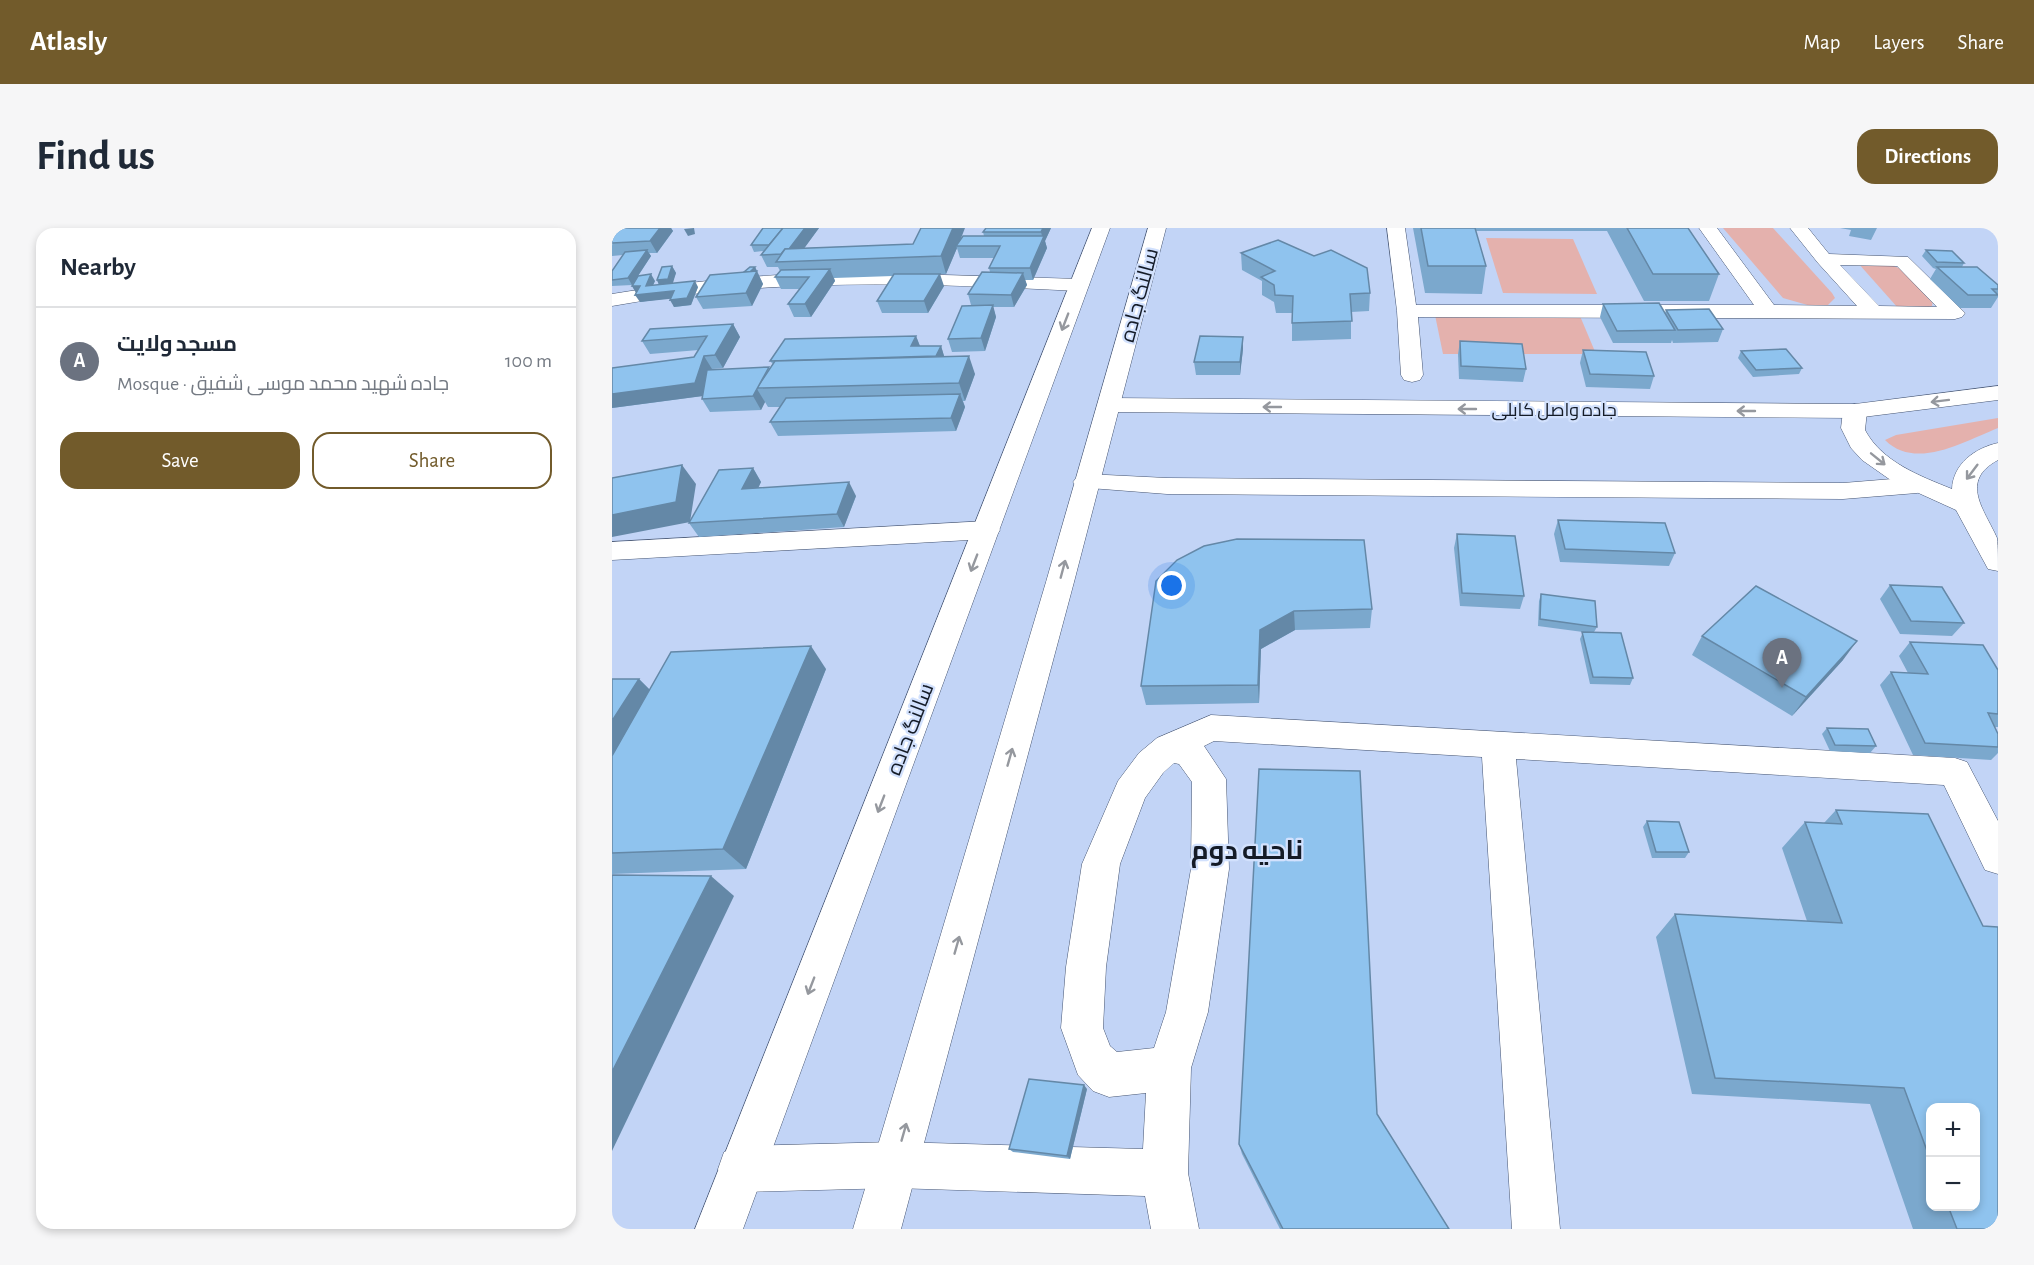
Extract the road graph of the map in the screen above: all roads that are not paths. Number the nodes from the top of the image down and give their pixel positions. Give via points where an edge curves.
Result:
1 (1101, 228) edge
2 (1157, 228) edge
3 (1396, 228) edge
4 (1708, 228) edge
5 (1798, 228) edge
6 (1824, 258) junction
7 (1079, 285) junction
8 (612, 300) edge
9 (1407, 311) junction
10 (1768, 311) junction
11 (1873, 312) junction
12 (1412, 375) dead end
13 (1998, 393) edge
14 (1109, 405) junction
15 (1855, 411) junction
16 (1998, 450) edge
17 (1086, 482) junction
18 (1917, 485) junction
19 (1965, 504) junction
20 (987, 530) junction
21 (612, 551) edge
22 (1998, 562) edge
23 (1498, 745) junction
24 (1169, 748) junction
25 (1998, 858) edge
26 (1169, 1068) junction
27 (895, 1165) junction
28 (741, 1169) junction
29 (1165, 1173) junction
30 (719, 1229) edge
31 (877, 1229) edge
32 (1175, 1229) edge
33 (1536, 1229) edge

1 - 7 main road, سالنگ جاده
2 - 14 main road, سالنگ جاده
3 - 9 main road
4 - 10 main road
5 - 6 main road
6 - 11 main road
6 - 11 main road via 1902,261 1955,313
7 - 8 main road via 894,278 753,281 660,290
7 -> 20 main road, سالنگ جاده
9 - 10 main road
9 - 12 main road
10 - 11 main road
13 -> 15 main road, جاده واصل کابلی
15 -> 14 main road, جاده واصل کابلی
14 - 17 main road, سالنگ جاده
15 -> 18 main road via 1852,428 1860,443 1879,461
16 -> 19 main road via 1973,467 1963,484
17 - 18 main road via 1167,486 1831,491
27 -> 17 main road, سالنگ جاده
18 - 19 main road
19 - 22 main road
20 - 21 main road
20 -> 28 main road, سالنگ جاده
23 - 24 main road via 1211,728
23 - 25 main road via 1955,772
23 - 33 main road
24 - 26 main road via 1190,754 1209,779 1210,869 1187,1012
24 - 26 main road via 1151,763 1130,791 1101,864 1086,967 1082,1028 1093,1060 1109,1075
26 - 29 main road
27 - 28 main road
27 - 29 main road
27 - 31 main road, سالنگ جاده
28 - 30 main road, سالنگ جاده
29 - 32 main road

